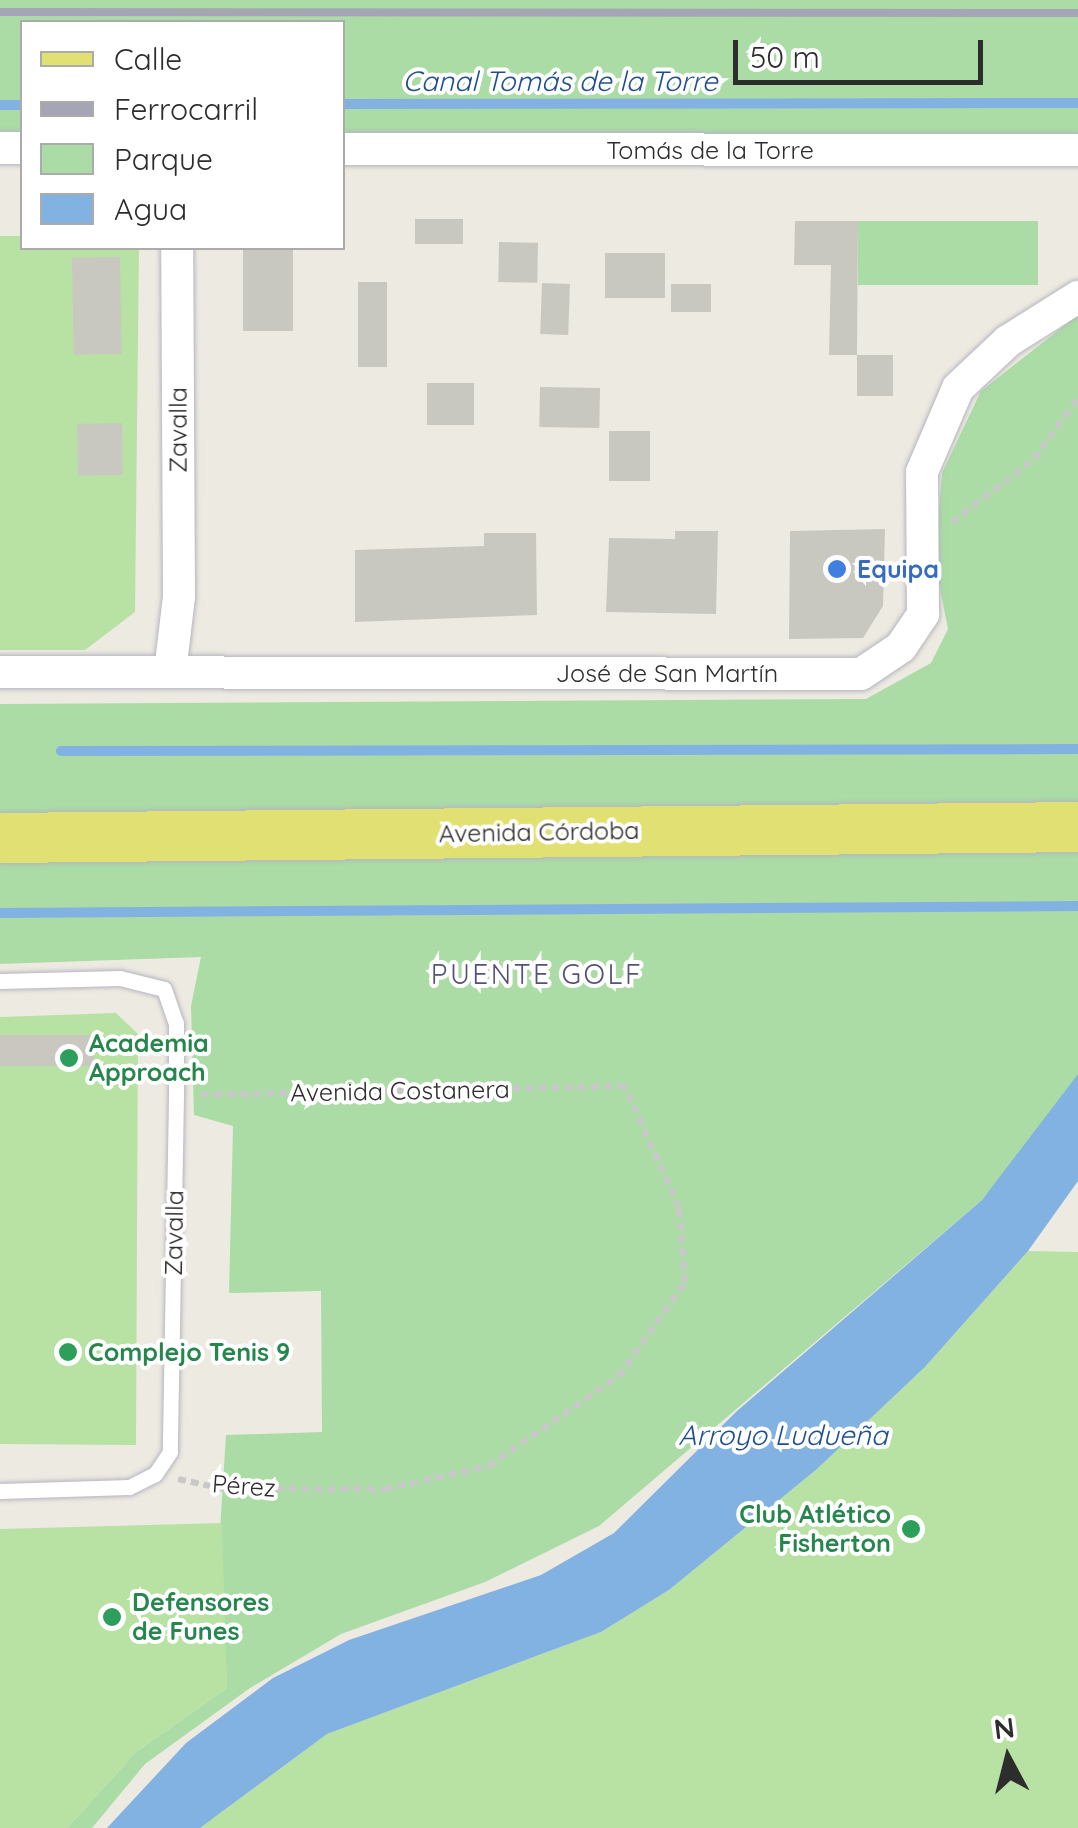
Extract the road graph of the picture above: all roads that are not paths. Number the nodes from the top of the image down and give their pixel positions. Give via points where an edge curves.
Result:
1 (345, 149) edge
2 (1078, 150) edge
3 (177, 250) edge
4 (1078, 298) edge
5 (0, 672) edge
6 (170, 672) junction
7 (1078, 827) edge
8 (0, 838) edge
9 (0, 980) edge
10 (0, 1491) edge

1 - 2 street, Tomás de la Torre
3 - 6 street, Zavalla via 179,598
4 - 6 street, José de San Martín via 1008,341 958,388 922,472 923,614 900,647 861,674
5 - 6 street, José de San Martín
7 - 8 main road, Avenida Córdoba
9 - 10 lane, Zavalla via 120,978 164,989 176,1023 170,1452 156,1474 129,1487

